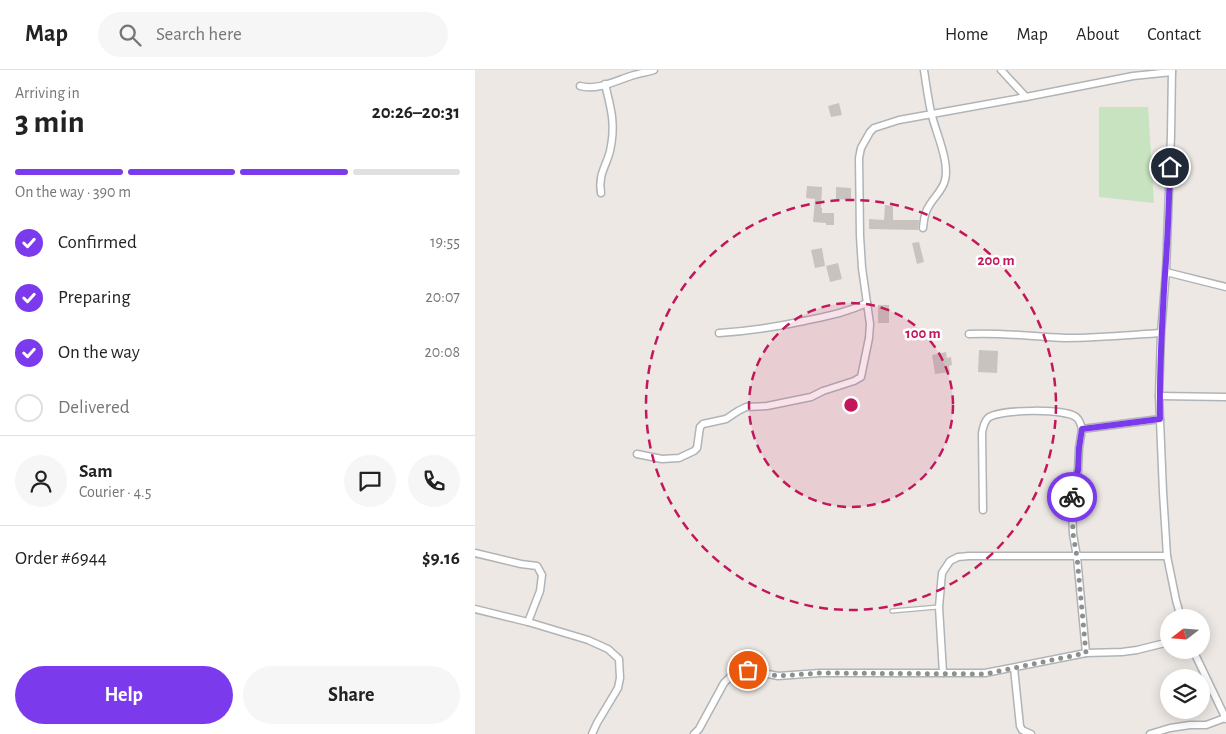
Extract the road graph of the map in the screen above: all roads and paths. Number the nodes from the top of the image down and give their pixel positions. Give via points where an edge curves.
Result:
1 (654, 70) edge
2 (924, 70) edge
3 (1001, 70) edge
4 (1172, 71) edge
5 (605, 84) junction
6 (580, 86) dead end
7 (1026, 97) junction
8 (931, 114) junction
9 (601, 193) dead end
10 (923, 228) dead end
11 (1165, 272) junction
12 (1226, 287) edge
13 (867, 303) junction
14 (1161, 333) junction
15 (719, 334) dead end
16 (969, 334) dead end
17 (1159, 396) junction
18 (1226, 397) edge
19 (1160, 419) junction
20 (1082, 429) junction
21 (637, 454) dead end
22 (983, 510) dead end
23 (475, 553) edge
24 (1167, 556) junction
25 (1077, 557) junction
26 (939, 607) junction
27 (475, 609) edge
28 (1178, 609) edge
29 (892, 611) dead end
30 (528, 622) junction
31 (1160, 644) edge
32 (1086, 653) junction
33 (1197, 659) edge
34 (1014, 668) junction
35 (943, 672) junction
36 (1226, 718) edge
37 (698, 732) edge
38 (592, 734) edge
39 (1031, 734) edge
40 (1150, 734) edge

1 - 5 street
2 - 8 street
3 - 7 street
4 - 7 street
4 - 11 street
5 - 6 street via 599,87
5 - 9 street via 613,131 599,185
7 - 8 street
8 - 10 street via 943,155 945,180 924,216
8 - 13 street via 874,128 861,148 860,236
11 - 12 street
11 - 14 street
13 - 15 street via 851,311 767,329
13 - 21 street via 869,338 861,377 855,381 811,397 738,410 726,419 703,424 697,448 679,458 662,459
14 - 16 street via 1066,338 989,332
14 - 17 street
17 - 18 street
17 - 19 street
19 - 20 street
19 - 24 street
20 - 22 street via 1077,418 1061,413 1024,411 988,418 982,433
20 - 25 street via 1072,492
23 - 30 street via 537,566 542,575 540,591
24 - 25 street
24 - 28 street
25 - 26 street via 958,557 950,561 942,573
25 - 32 street
26 - 29 lane
26 - 35 street
27 - 30 street
30 - 38 street via 588,640 608,649 619,659 618,688
31 - 32 street via 1122,652
32 - 34 street
33 - 36 street
34 - 35 street via 985,674
34 - 39 street via 1020,726
35 - 37 street via 778,676 740,670 724,684
36 - 40 street via 1206,726 1190,725

